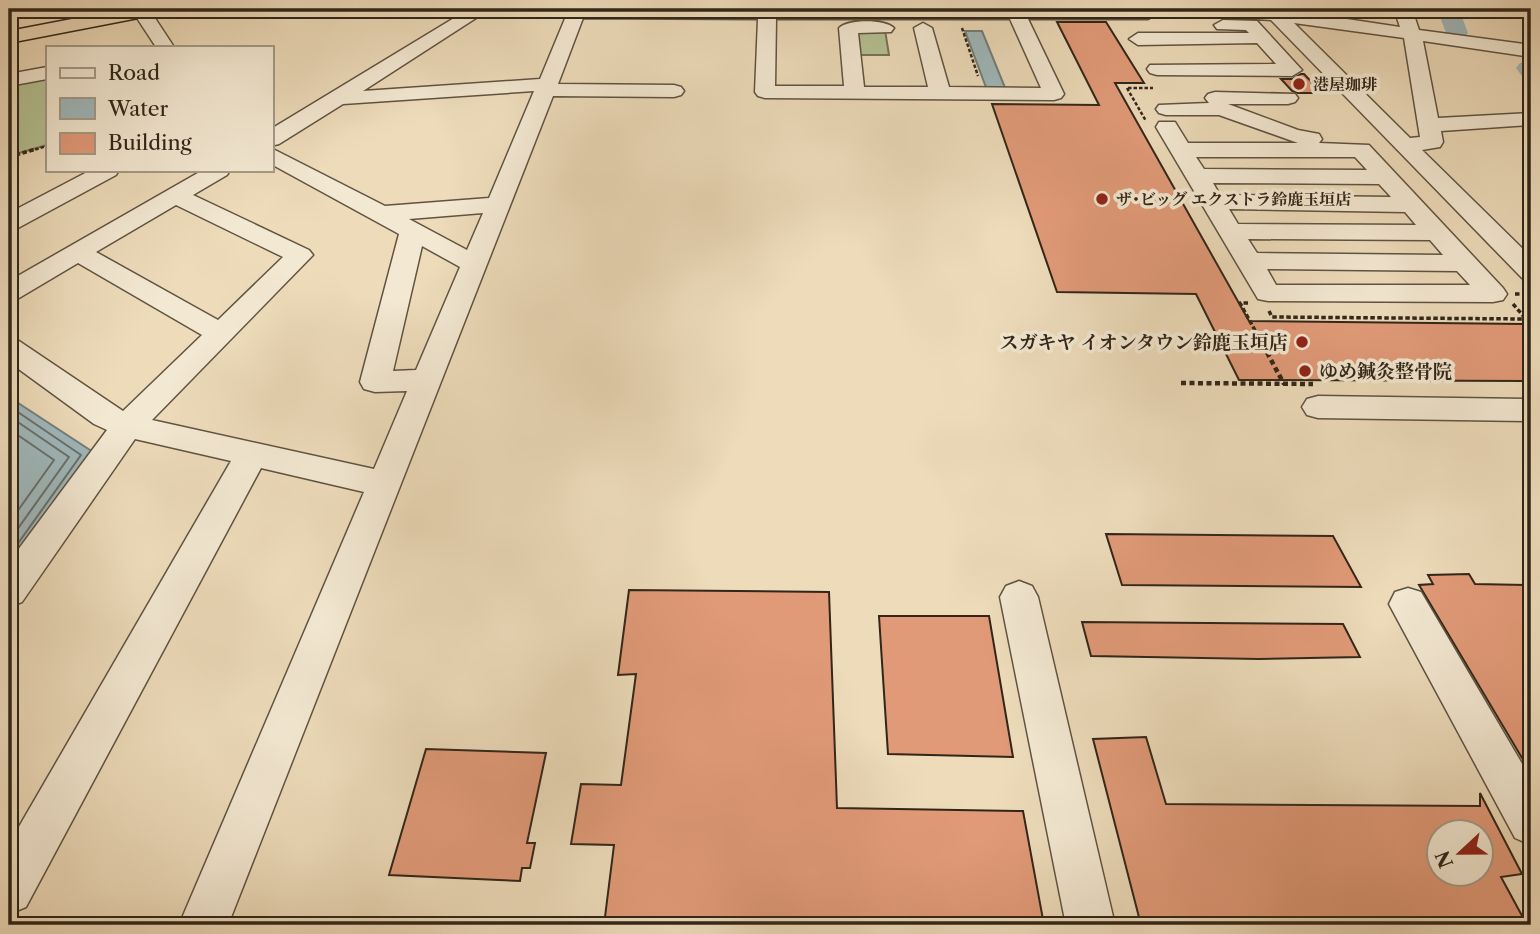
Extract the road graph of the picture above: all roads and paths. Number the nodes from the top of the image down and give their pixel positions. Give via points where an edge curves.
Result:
1 (139, 9) edge
2 (481, 9) edge
3 (1146, 9) edge
4 (1180, 9) edge
5 (1404, 9) edge
6 (578, 11) edge
7 (829, 11) edge
8 (1274, 12) edge
9 (640, 13) junction
10 (700, 13) junction
11 (767, 13) junction
12 (977, 14) junction
13 (1017, 14) junction
14 (1189, 17) edge
15 (876, 21) junction
16 (961, 27) junction
17 (923, 28) junction
18 (9, 30) edge
19 (1411, 33) junction
20 (635, 34) dead end
21 (697, 34) dead end
22 (9, 37) edge
23 (1264, 39) junction
24 (164, 46) edge
25 (1531, 51) edge
26 (1284, 61) junction
27 (1331, 68) junction
28 (46, 73) edge
29 (1270, 77) junction
30 (9, 80) edge
31 (547, 87) junction
32 (1127, 88) dead end
33 (1164, 91) junction
34 (674, 92) dead end
35 (855, 92) junction
36 (940, 93) junction
37 (984, 93) junction
38 (338, 98) junction
39 (1531, 119) edge
40 (1430, 125) junction
41 (273, 138) edge
42 (1404, 142) junction
43 (46, 146) edge
44 (273, 156) edge
45 (9, 157) edge
46 (103, 172) edge
47 (215, 172) edge
48 (1197, 176) junction
49 (1385, 177) junction
50 (174, 195) junction
51 (1213, 202) junction
52 (499, 204) junction
53 (1411, 205) junction
54 (12, 212) edge
55 (383, 214) junction
56 (413, 230) junction
57 (1229, 231) junction
58 (1437, 232) junction
59 (1493, 232) junction
60 (77, 251) junction
61 (1249, 261) junction
62 (1465, 263) junction
63 (474, 264) junction
64 (1531, 271) edge
65 (9, 292) edge
66 (1252, 303) dead end
67 (1265, 303) dead end
68 (1526, 319) dead end
69 (221, 334) junction
70 (9, 348) edge
71 (427, 380) junction
72 (1284, 384) dead end
73 (1318, 407) dead end
74 (1531, 410) edge
75 (127, 426) junction
76 (252, 454) junction
77 (386, 484) junction
78 (9, 591) edge
79 (1019, 597) dead end
80 (1408, 604) dead end
81 (1531, 822) edge
82 (9, 890) edge
83 (204, 925) edge
84 (1091, 925) edge

1 - 18 highway
1 - 22 highway
1 - 24 street
2 - 38 street
3 - 13 street via 1148,14
4 - 14 street
5 - 19 street
6 - 9 street
6 - 31 street
7 - 11 street
7 - 15 street
8 - 14 street
8 - 19 street
8 - 27 street
9 - 10 street
9 - 20 street
10 - 11 street
10 - 21 street
11 - 35 street via 765,92
12 - 13 street
12 - 15 street
12 - 16 street via 982,27
13 - 37 street via 1054,94
14 - 23 street via 1251,25
14 - 33 street via 1129,24
15 - 17 street
15 - 35 street via 848,28
16 - 17 street
16 - 37 path
17 - 36 street
19 - 25 street
19 - 40 street
23 - 26 street
23 - 33 street
26 - 27 street
26 - 29 street via 1292,70
26 - 33 street
27 - 42 street
28 - 30 street
29 - 33 street
29 - 33 street via 1289,98
31 - 34 street
31 - 38 street
31 - 52 street
32 - 33 path
33 - 42 street via 1300,138
33 - 48 street
33 - 49 street via 1296,150 1361,150
35 - 36 street
36 - 37 street
38 - 41 street
39 - 40 street
40 - 42 street via 1432,142
42 - 59 street
43 - 45 path
44 - 55 street
46 - 54 street
47 - 50 street
48 - 49 street
48 - 51 street
49 - 53 street
50 - 60 street
50 - 69 street via 300,255
51 - 53 street
51 - 57 street
52 - 55 street
52 - 63 street
53 - 58 street
55 - 56 street
56 - 63 street
56 - 71 street via 375,382
57 - 58 street
57 - 61 street
58 - 59 street
58 - 62 street
59 - 64 street
60 - 65 street
60 - 69 street
61 - 62 street
61 - 62 street via 1268,293 1493,294
63 - 71 street
66 - 72 path via 1240,303
67 - 68 path via 1272,317
69 - 75 street
70 - 75 street via 105,416
71 - 77 street
73 - 74 street
75 - 76 street
75 - 78 street
76 - 77 street
76 - 82 street
77 - 83 street
79 - 84 street
80 - 81 street

